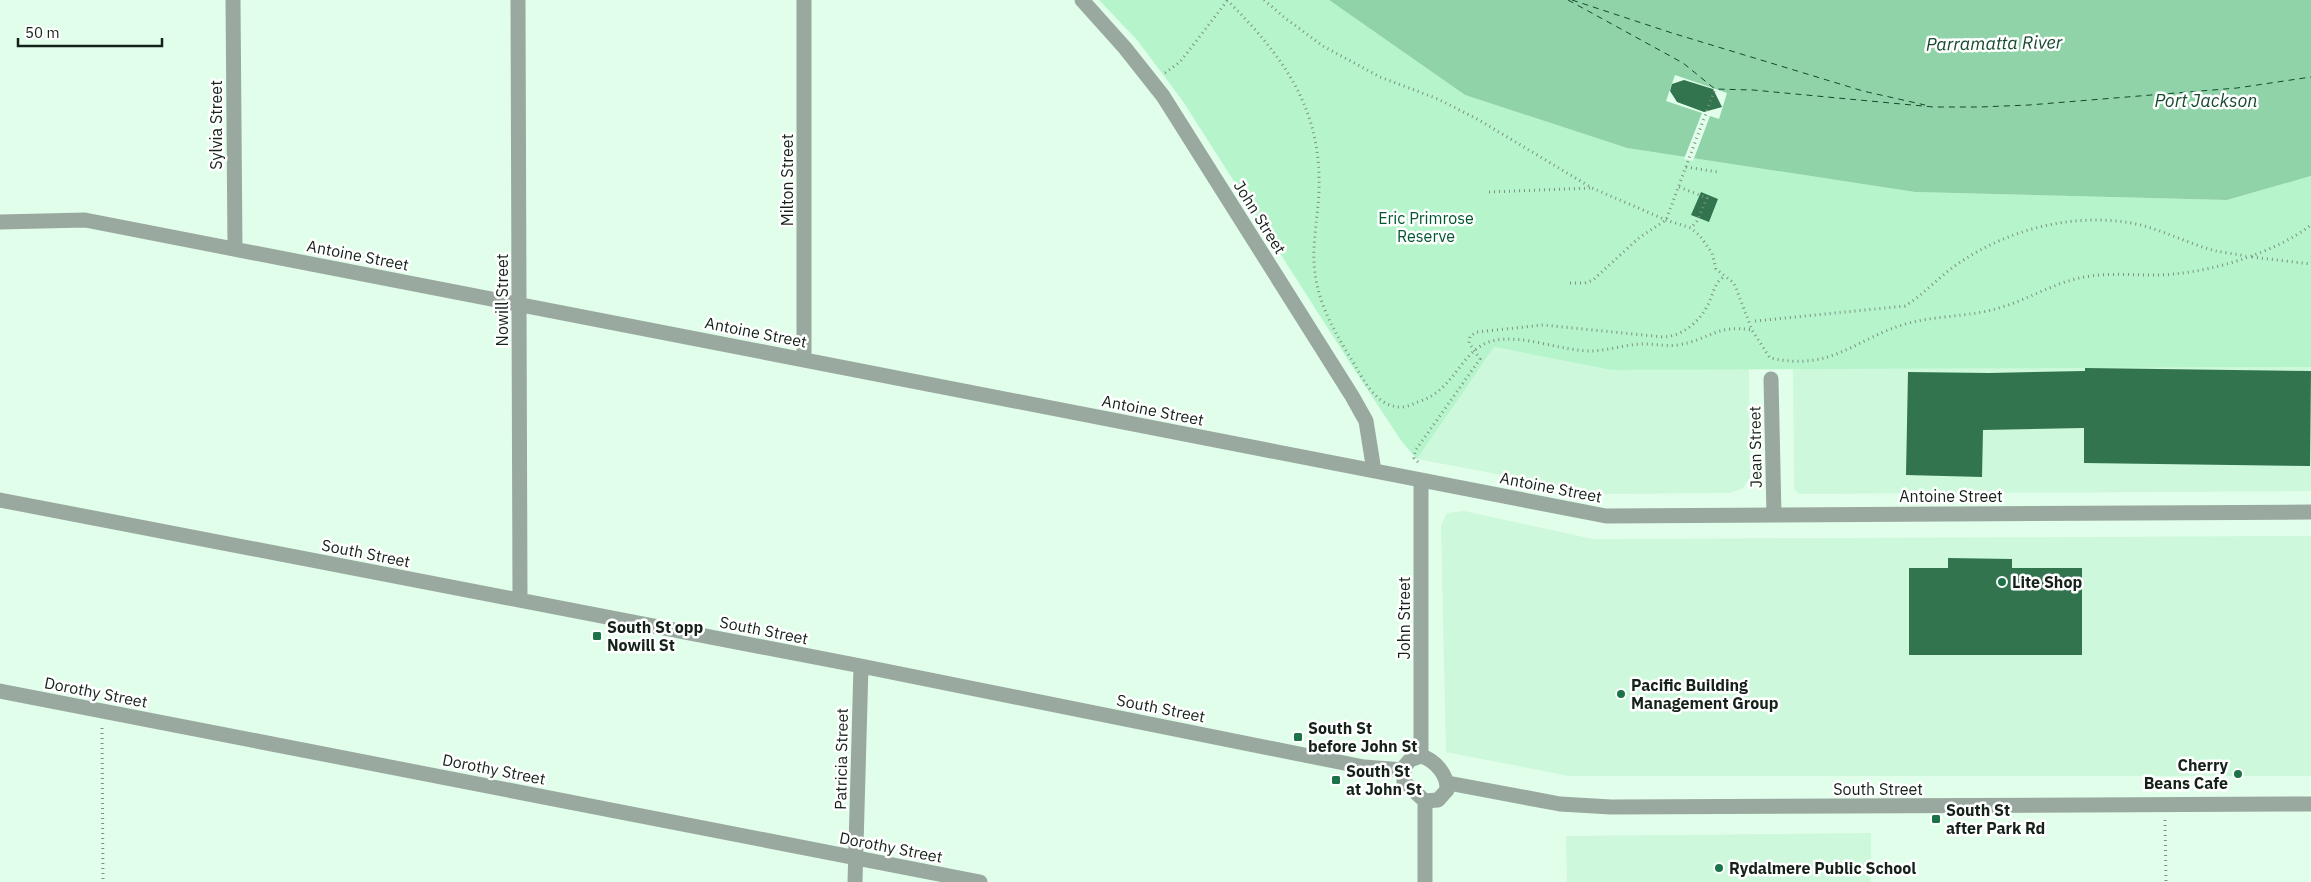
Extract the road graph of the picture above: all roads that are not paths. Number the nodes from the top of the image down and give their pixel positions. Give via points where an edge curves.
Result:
1 (233, 0) edge
2 (518, 0) edge
3 (804, 0) edge
4 (1082, 0) edge
5 (0, 222) edge
6 (235, 249) junction
7 (519, 303) junction
8 (804, 359) junction
9 (1771, 379) dead end
10 (1374, 470) junction
11 (1421, 480) junction
12 (0, 500) edge
13 (2311, 512) edge
14 (1774, 515) junction
15 (520, 600) junction
16 (861, 666) junction
17 (0, 691) edge
18 (1421, 756) junction
19 (1403, 770) junction
20 (1448, 784) junction
21 (1425, 801) junction
22 (2311, 804) edge
23 (856, 857) junction
24 (855, 882) edge
25 (980, 882) edge
26 (1425, 882) edge

1 - 6 street, Sylvia Street
2 - 7 street, Nowill Street
3 - 8 street, Milton Street
4 - 10 street, John Street via 1152,81 1352,396 1366,421
5 - 6 street, Antoine Street via 85,220
6 - 7 street, Antoine Street
7 - 8 street, Antoine Street
7 - 15 street, Nowill Street
8 - 10 street, Antoine Street
9 - 14 street, Jean Street
10 - 11 street, Antoine Street
11 - 14 street, Antoine Street via 1606,516
11 - 18 street, John Street
12 - 15 street, South Street
13 - 14 street, Antoine Street
15 - 16 street, South Street
16 - 19 street, South Street via 1354,765
16 - 23 street, Patricia Street
17 - 23 street, Dorothy Street
18 - 19 street via 1410,760
18 - 20 street via 1433,762
19 - 21 street via 1407,786
20 - 21 street via 1442,798 1434,802
20 - 22 street, South Street via 1560,804 1611,807
21 - 26 street
23 - 24 street, Patricia Street
23 - 25 street, Dorothy Street

